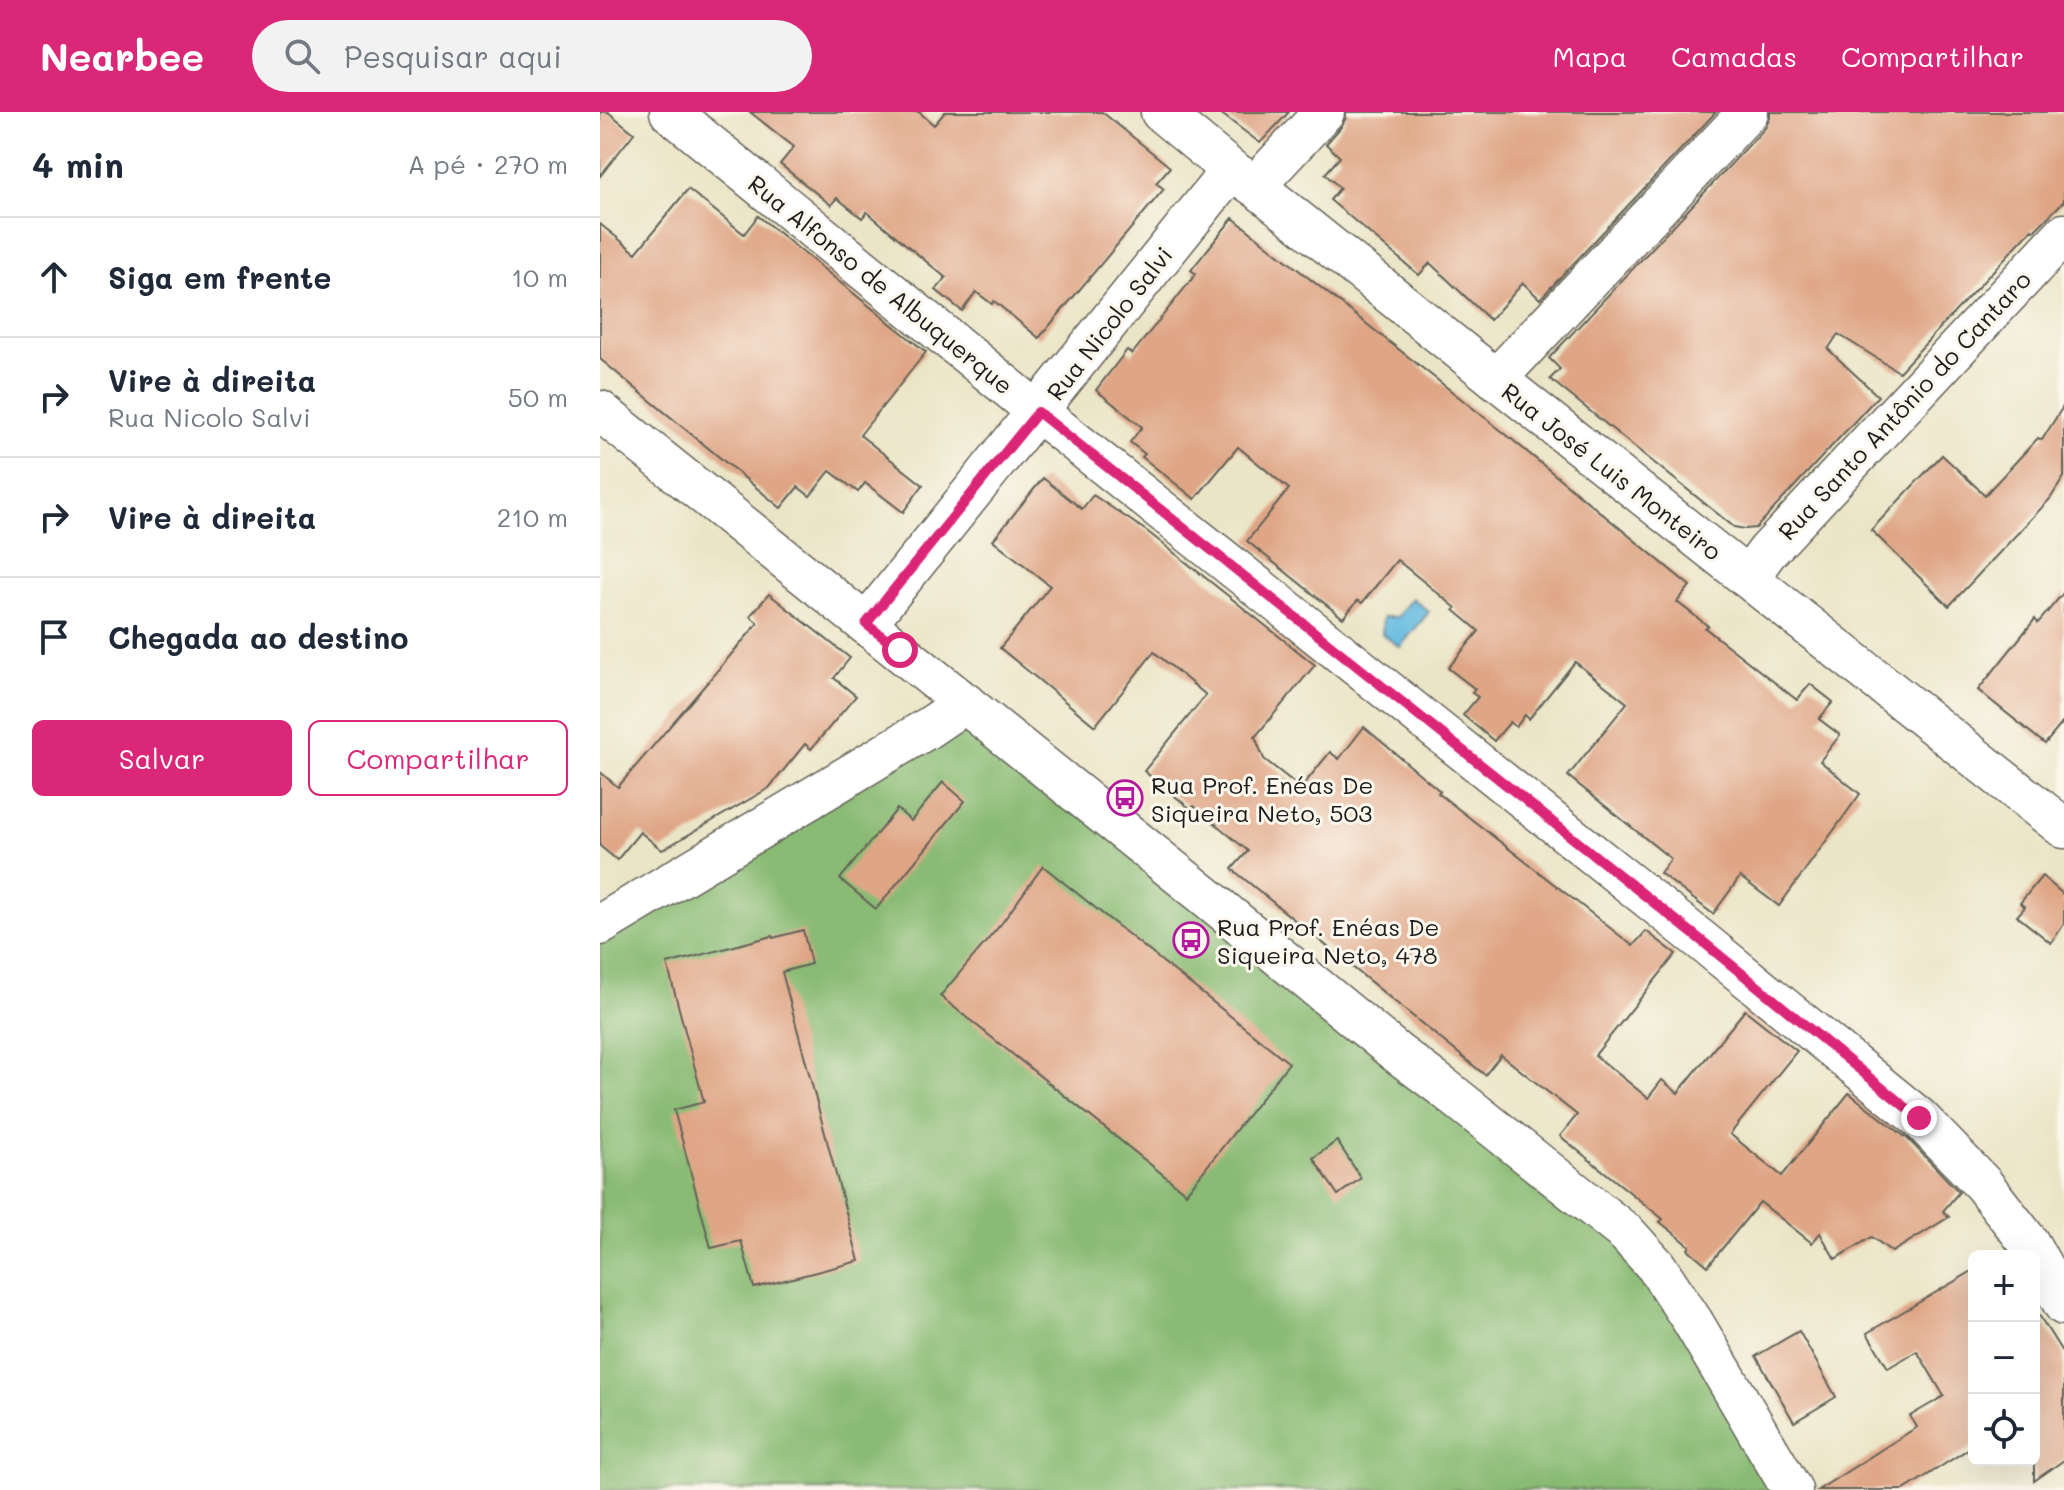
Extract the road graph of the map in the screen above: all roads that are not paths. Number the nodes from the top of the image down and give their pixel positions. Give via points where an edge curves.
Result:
1 (670, 112) edge
2 (1161, 112) edge
3 (1324, 112) edge
4 (1748, 112) edge
5 (1243, 178) junction
6 (2064, 234) edge
7 (1496, 379) junction
8 (600, 411) edge
9 (1038, 412) junction
10 (1748, 578) junction
11 (866, 624) junction
12 (965, 703) junction
13 (2064, 828) edge
14 (600, 925) edge
15 (2064, 1305) edge
16 (1792, 1490) edge

1 - 9 street, Rua Alfonso de Albuquerque
2 - 5 street, Rua José Luis Monteiro
3 - 5 street, Rua Nicolo Salvi
4 - 7 street
5 - 7 street, Rua José Luis Monteiro
5 - 9 street, Rua Nicolo Salvi
6 - 10 street, Rua Santo Antônio do Cantaro
7 - 10 street, Rua José Luis Monteiro
8 - 11 street
9 - 11 street, Rua Nicolo Salvi
9 - 15 street, Rua Alfonso de Albuquerque via 1919,1118 1983,1184 2029,1243
10 - 13 street, Rua José Luis Monteiro
11 - 12 street
12 - 14 street
12 - 16 street via 1627,1234 1693,1322

